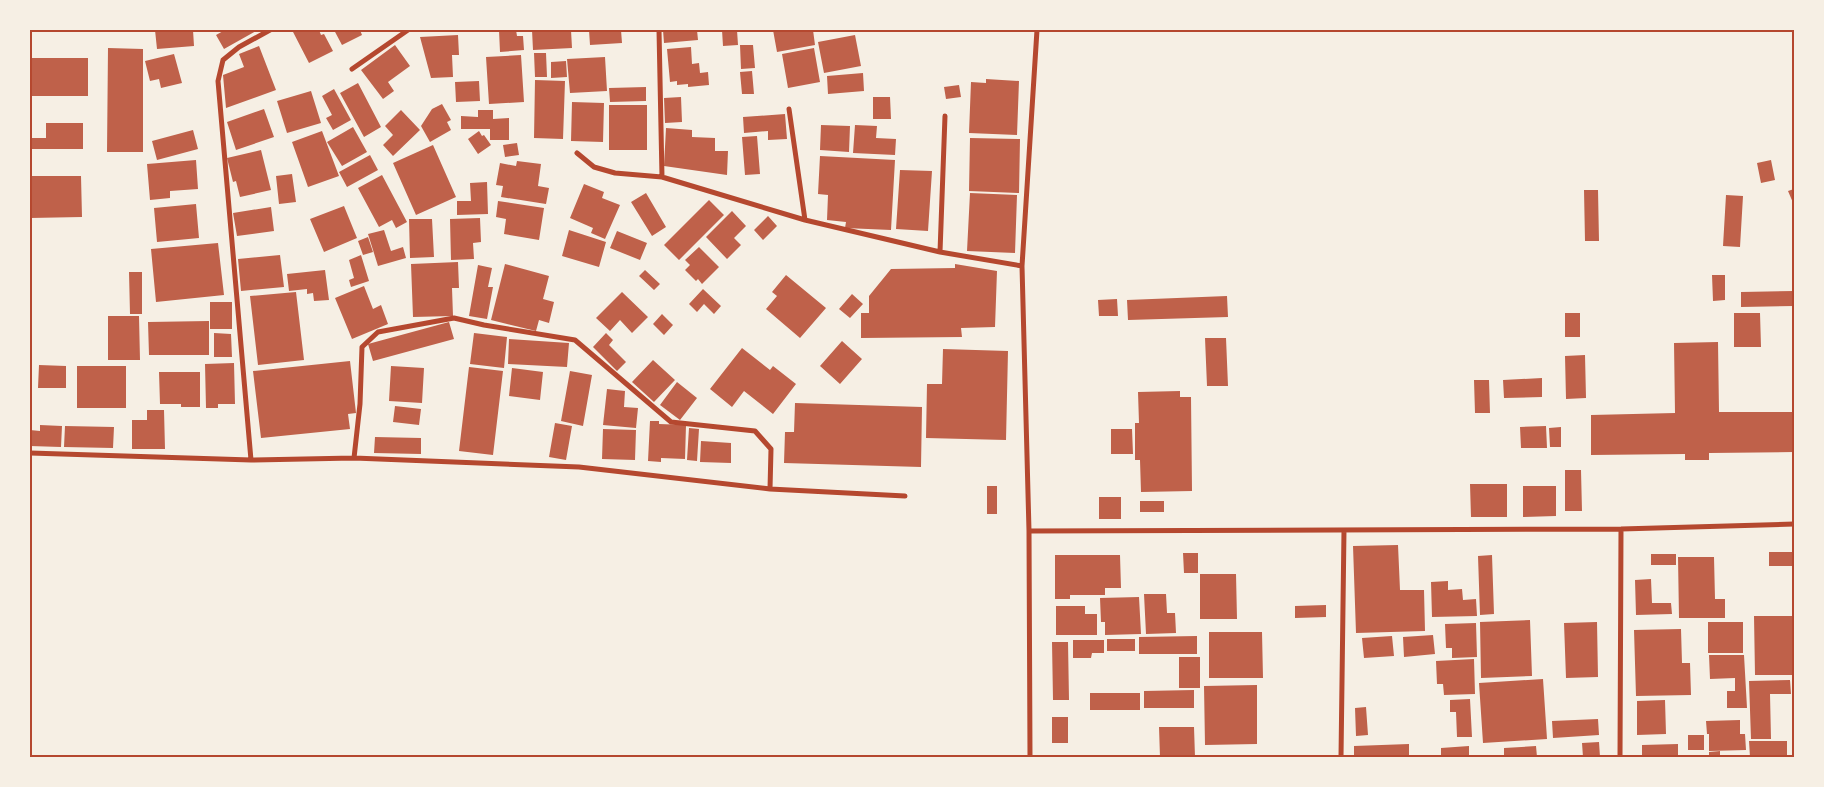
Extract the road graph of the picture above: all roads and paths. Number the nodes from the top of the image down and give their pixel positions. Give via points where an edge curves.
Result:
1 (270, 30) edge
2 (408, 30) edge
3 (659, 30) edge
4 (1037, 30) edge
5 (352, 69) dead end
6 (789, 109) dead end
7 (945, 116) dead end
8 (577, 153) dead end
9 (662, 177) junction
10 (805, 220) junction
11 (940, 252) junction
12 (1022, 266) junction
13 (30, 453) edge
14 (354, 458) junction
15 (252, 460) junction
16 (770, 489) junction
17 (905, 496) dead end
18 (1794, 524) edge
19 (1621, 529) junction
20 (1344, 530) junction
21 (1029, 531) junction
22 (1030, 757) edge
23 (1341, 757) edge
24 (1620, 757) edge

1 - 15 street via 223,60 218,81
2 - 5 street
3 - 9 street
4 - 12 street
6 - 10 street
7 - 11 street
8 - 9 street via 594,167 615,174
9 - 10 street
10 - 11 street
11 - 12 street
12 - 21 street
13 - 15 street
14 - 15 street
14 - 16 street via 580,467
14 - 16 street via 362,347 378,332 454,318 575,340 671,422 755,431 772,449
16 - 17 street
18 - 19 street
19 - 20 street
19 - 24 street
20 - 21 street
20 - 23 street
21 - 22 street

